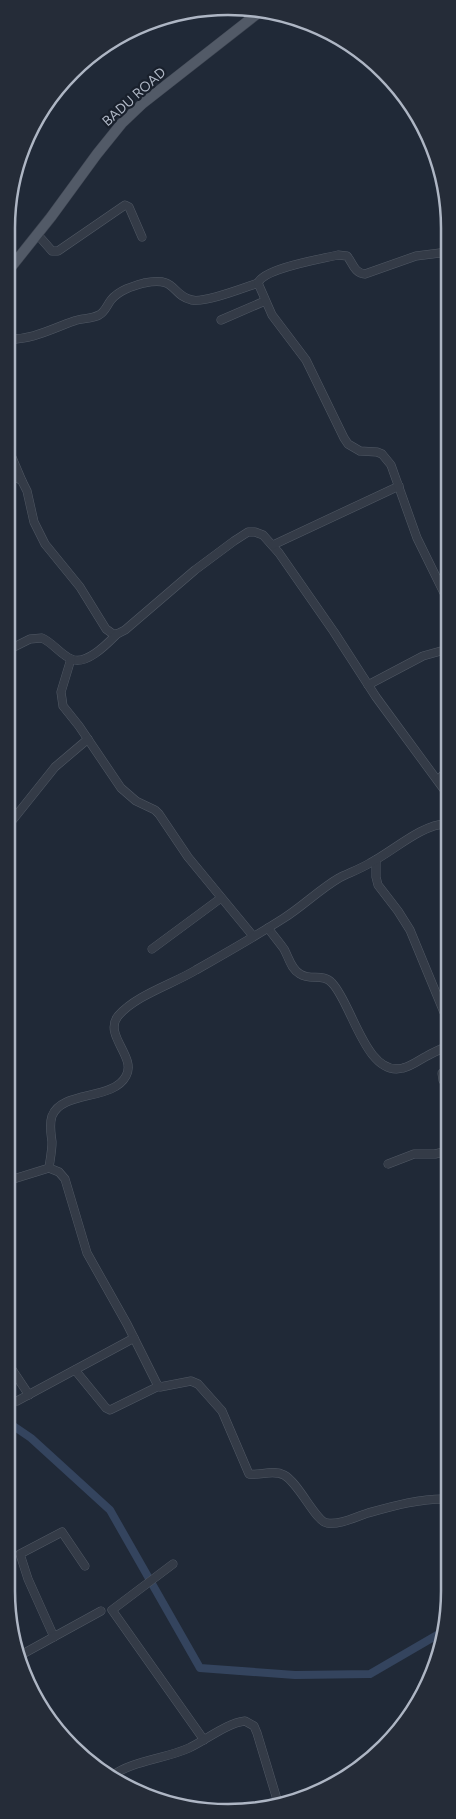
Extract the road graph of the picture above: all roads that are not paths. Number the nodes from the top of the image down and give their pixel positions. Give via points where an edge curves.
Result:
1 (254, 17) edge
2 (38, 235) junction
3 (142, 237) dead end
4 (441, 253) edge
5 (15, 263) edge
6 (258, 283) junction
7 (265, 301) junction
8 (221, 320) dead end
9 (15, 338) edge
10 (15, 464) edge
11 (15, 476) edge
12 (22, 481) junction
13 (399, 486) junction
14 (273, 545) junction
15 (441, 587) edge
16 (117, 634) junction
17 (15, 646) edge
18 (441, 651) edge
19 (71, 659) junction
20 (368, 685) junction
21 (88, 740) junction
22 (441, 777) edge
23 (438, 780) junction
24 (441, 785) edge
25 (15, 817) edge
26 (441, 825) edge
27 (376, 860) junction
28 (221, 898) junction
29 (268, 928) junction
30 (253, 936) junction
31 (152, 949) dead end
32 (441, 1005) edge
33 (441, 1049) edge
34 (441, 1153) edge
35 (388, 1164) dead end
36 (49, 1168) junction
37 (15, 1179) edge
38 (134, 1338) junction
39 (75, 1370) junction
40 (15, 1374) edge
41 (160, 1386) junction
42 (29, 1395) junction
43 (17, 1401) dead end
44 (441, 1500) edge
45 (173, 1564) dead end
46 (85, 1566) dead end
47 (101, 1610) dead end
48 (54, 1636) junction
49 (24, 1653) edge
50 (204, 1740) junction
51 (117, 1773) edge
52 (277, 1798) edge

1 - 2 main road, BADU ROAD via 122,123
2 - 3 street via 52,251 58,251 125,205
2 - 5 main road, BADU ROAD
4 - 6 street via 416,256 365,274 360,274 347,256 338,255 283,268 263,276
6 - 7 street
6 - 9 street via 198,300 186,297 170,283 146,283 117,294 97,316 76,320 32,337
7 - 8 street
7 - 13 street via 306,360 348,444 360,451 382,454 391,465
10 - 12 street
11 - 12 street
12 - 16 street via 34,522 45,544 80,587 106,629
13 - 14 street
13 - 15 street via 417,538
14 - 16 street via 263,535 248,532 195,570
14 - 20 street
16 - 19 street via 92,656
17 - 19 street via 30,639 42,638
18 - 20 street via 423,656
19 - 21 street via 61,700
20 - 23 street
21 - 25 street via 55,767
21 - 28 street via 114,780 129,796 159,814
22 - 23 street
23 - 24 street
26 - 27 street via 427,829
27 - 29 street via 341,877
27 - 32 street via 378,885 410,930
28 - 30 street
28 - 31 street
29 - 30 street
29 - 33 street via 299,974 327,978 332,983 369,1050 384,1065 393,1069 403,1068
30 - 36 street via 144,997 117,1017 114,1027 128,1064 127,1075 112,1087 68,1101 54,1112 50,1123 52,1150
34 - 35 street via 409,1155
36 - 37 street
36 - 38 street via 59,1172 65,1180 87,1253
38 - 39 street
38 - 41 street
39 - 41 street via 110,1410
39 - 42 street
40 - 42 street
41 - 44 street via 190,1381 198,1384 222,1411 248,1473 283,1475 303,1495 320,1521 342,1521 412,1502
42 - 43 street
45 - 50 street via 112,1610
46 - 48 street via 62,1532 20,1554
47 - 48 street
48 - 49 street
50 - 51 street via 164,1758
50 - 52 street via 240,1721 250,1722 260,1740

